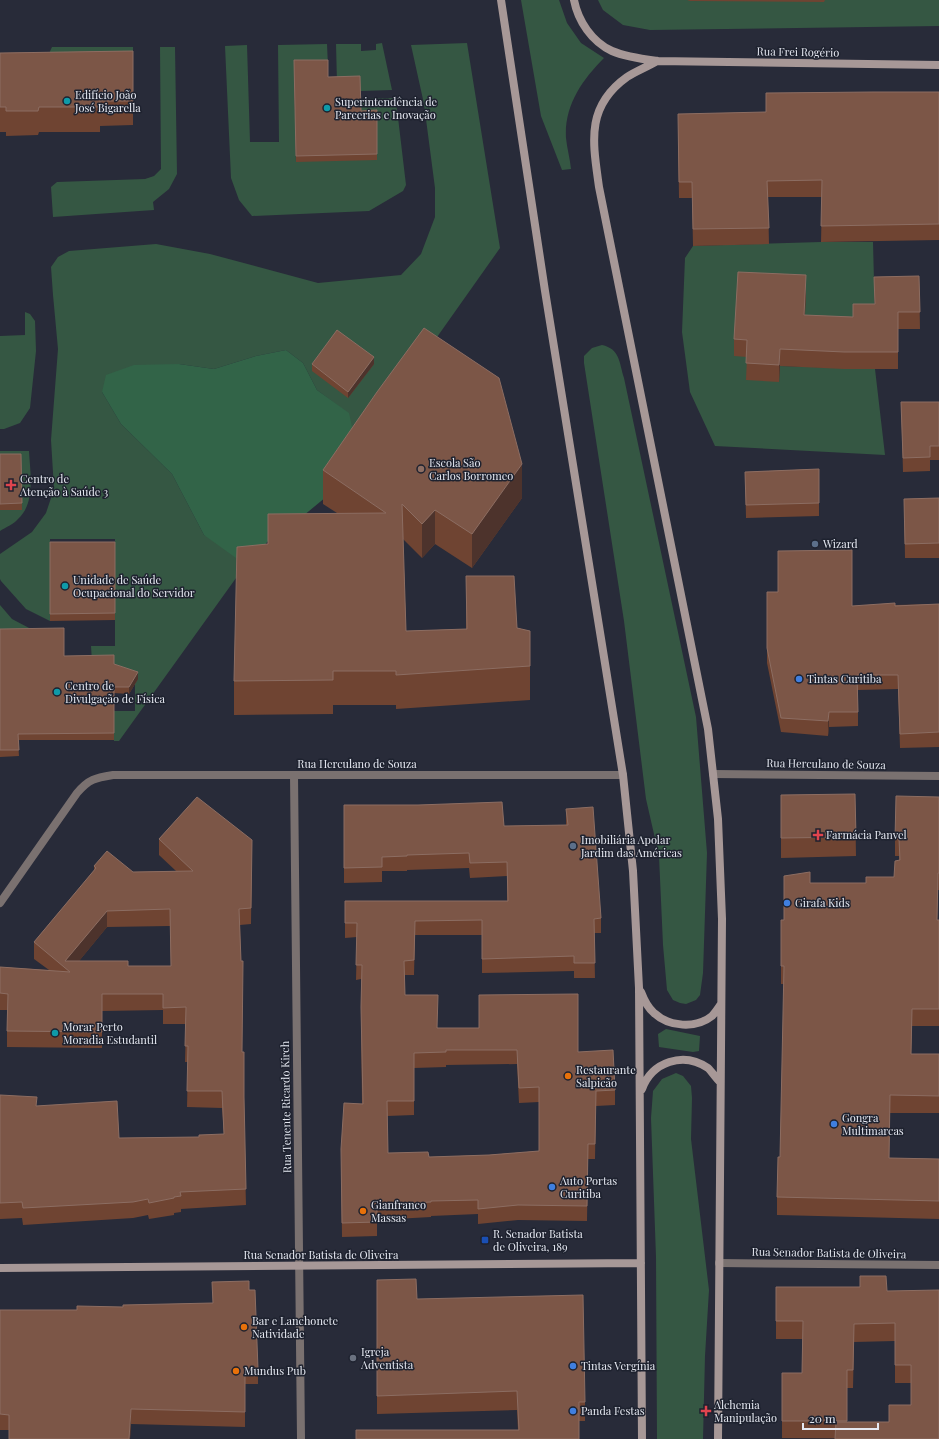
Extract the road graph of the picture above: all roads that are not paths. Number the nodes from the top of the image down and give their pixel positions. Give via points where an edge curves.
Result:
1 (501, 0) edge
2 (574, 0) edge
3 (657, 61) junction
4 (939, 65) edge
5 (714, 774) junction
6 (294, 775) junction
7 (623, 776) junction
8 (939, 776) edge
9 (0, 903) edge
10 (639, 988) junction
11 (721, 1004) junction
12 (720, 1082) junction
13 (640, 1094) junction
14 (719, 1262) junction
15 (641, 1263) junction
16 (939, 1265) edge
17 (299, 1266) junction
18 (0, 1268) edge
19 (301, 1439) edge
20 (642, 1439) edge
21 (718, 1439) edge

1 - 7 main road
2 - 3 main road, Rua Frei Rogério via 584,25 596,40 611,50
3 - 4 main road, Rua Frei Rogério
3 - 5 main road via 611,90 598,111 594,130 594,152 708,729
5 - 8 street, Rua Herculano de Souza
5 - 11 main road via 721,874
6 - 7 street, Rua Herculano de Souza
6 - 9 street, Rua Herculano de Souza via 113,775 92,779 77,794
6 - 17 street, Rua Tenente Ricardo Kirch
7 - 10 main road via 633,871
10 - 11 main road via 654,1014 668,1022 683,1025 698,1023 712,1016
10 - 13 main road
11 - 12 main road
12 - 13 main road via 708,1069 693,1061 675,1060 659,1066 646,1078
12 - 14 main road
13 - 15 main road
14 - 16 street, Rua Senador Batista de Oliveira
14 - 21 main road
15 - 17 main road, Rua Senador Batista de Oliveira
15 - 20 main road
17 - 18 main road, Rua Senador Batista de Oliveira
17 - 19 street, Rua Tenente Ricardo Kirch

